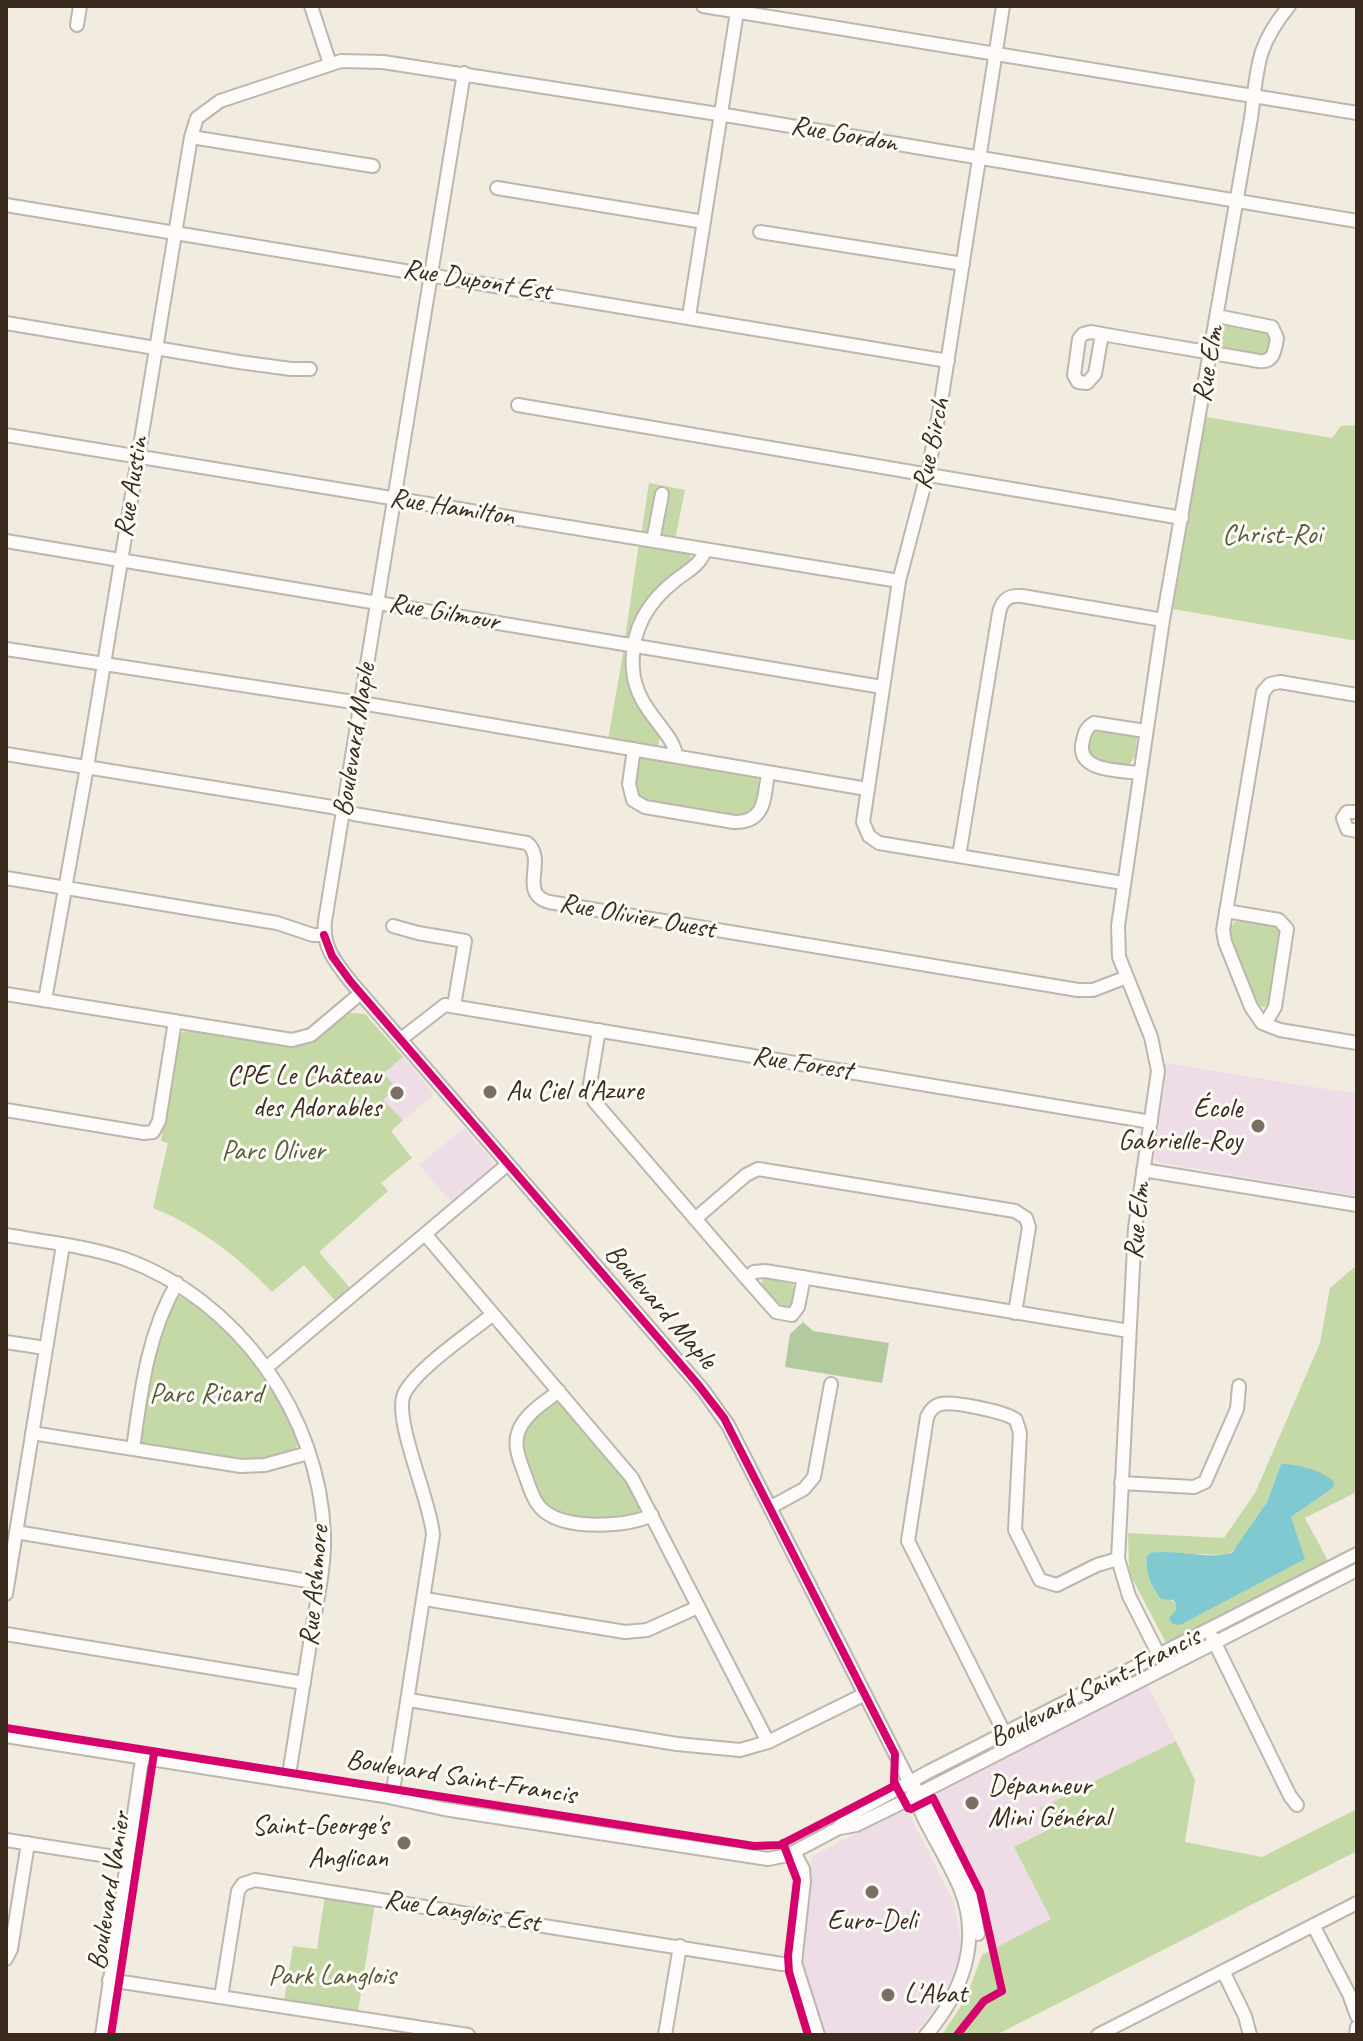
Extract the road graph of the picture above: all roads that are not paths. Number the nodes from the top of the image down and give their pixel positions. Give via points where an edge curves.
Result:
1 (80, 6) edge
2 (311, 6) edge
3 (703, 6) edge
4 (1003, 6) edge
5 (1289, 6) edge
6 (737, 12) junction
7 (77, 25) dead end
8 (996, 54) junction
9 (330, 64) junction
10 (464, 73) junction
11 (1253, 97) junction
12 (1357, 113) edge
13 (721, 114) junction
14 (191, 137) junction
15 (980, 158) junction
16 (373, 166) dead end
17 (497, 188) dead end
18 (1236, 201) junction
19 (6, 205) edge
20 (1357, 221) edge
21 (704, 222) junction
22 (760, 232) dead end
23 (174, 233) junction
24 (963, 264) junction
25 (431, 274) junction
26 (689, 316) junction
27 (1217, 316) junction
28 (6, 323) edge
29 (1102, 334) dead end
30 (155, 348) junction
31 (1211, 353) junction
32 (948, 361) junction
33 (310, 369) dead end
34 (518, 405) dead end
35 (6, 435) edge
36 (137, 456) junction
37 (927, 475) junction
38 (662, 494) dead end
39 (394, 498) junction
40 (1182, 518) junction
41 (6, 541) edge
42 (653, 541) junction
43 (705, 550) junction
44 (120, 560) junction
45 (899, 581) junction
46 (378, 601) junction
47 (1163, 620) junction
48 (633, 645) junction
49 (6, 649) edge
50 (103, 664) junction
51 (882, 687) junction
52 (1357, 695) edge
53 (360, 704) junction
54 (1145, 731) junction
55 (634, 749) junction
56 (6, 754) edge
57 (676, 756) junction
58 (87, 767) junction
59 (768, 773) junction
60 (1139, 773) junction
61 (867, 789) junction
62 (343, 810) junction
63 (1357, 812) edge
64 (1357, 831) edge
65 (959, 856) junction
66 (6, 878) edge
67 (1123, 883) junction
68 (65, 888) junction
69 (1226, 911) junction
70 (393, 926) dead end
71 (324, 935) junction
72 (1127, 977) junction
73 (361, 993) junction
74 (6, 994) edge
75 (45, 1000) junction
76 (454, 1006) junction
77 (175, 1021) junction
78 (1265, 1024) junction
79 (599, 1030) junction
80 (401, 1039) junction
81 (1357, 1043) edge
82 (6, 1110) edge
83 (1151, 1122) junction
84 (508, 1164) junction
85 (1143, 1170) junction
86 (1357, 1205) edge
87 (695, 1219) junction
88 (425, 1234) junction
89 (6, 1235) edge
90 (63, 1245) junction
91 (804, 1277) junction
92 (746, 1278) junction
93 (177, 1283) junction
94 (1015, 1313) junction
95 (493, 1314) junction
96 (1129, 1331) junction
97 (6, 1342) edge
98 (45, 1348) junction
99 (266, 1368) junction
100 (831, 1384) dead end
101 (1239, 1386) dead end
102 (559, 1391) junction
103 (32, 1433) junction
104 (133, 1449) junction
105 (308, 1453) junction
106 (1121, 1483) junction
107 (771, 1507) junction
108 (652, 1515) junction
109 (16, 1532) junction
110 (1357, 1554) edge
111 (1118, 1559) junction
112 (1357, 1570) edge
113 (320, 1583) junction
114 (6, 1594) edge
115 (425, 1599) junction
116 (698, 1607) junction
117 (6, 1634) edge
118 (1211, 1636) junction
119 (1162, 1661) junction
120 (304, 1683) junction
121 (865, 1694) junction
122 (409, 1700) junction
123 (6, 1736) edge
124 (1008, 1740) junction
125 (768, 1742) junction
126 (142, 1759) junction
127 (288, 1781) junction
128 (914, 1790) junction
129 (392, 1797) junction
130 (1297, 1805) dead end
131 (6, 1840) edge
132 (28, 1843) junction
133 (794, 1852) junction
134 (127, 1859) junction
135 (1357, 1903) edge
136 (1313, 1925) junction
137 (680, 1946) junction
138 (6, 1959) edge
139 (795, 1963) junction
140 (1223, 1971) junction
141 (109, 1980) junction
142 (221, 1997) junction
143 (1357, 2016) edge
144 (1357, 2027) edge
145 (102, 2035) edge
146 (468, 2035) edge
147 (665, 2035) edge
148 (818, 2035) edge
149 (926, 2035) edge
150 (936, 2035) edge
151 (1098, 2035) edge
152 (1250, 2035) edge
153 (1356, 2035) edge

1 - 7 street
2 - 9 street
3 - 6 street
4 - 8 street, Rue Birch
5 - 11 street, Rue Elm via 1262,46
6 - 8 street
6 - 13 street
8 - 11 street
8 - 15 street, Rue Birch
9 - 10 street, Rue Gordon via 371,61
9 - 14 street, Rue Austin via 215,104 197,118
10 - 13 street, Rue Gordon
10 - 25 street, Boulevard Maple
11 - 12 street
11 - 18 street, Rue Elm
13 - 15 street, Rue Gordon
13 - 21 street
14 - 16 street
14 - 23 street, Rue Austin
15 - 18 street, Rue Gordon
15 - 24 street, Rue Birch
17 - 21 street
18 - 20 street, Rue Gordon
18 - 27 street, Rue Elm
19 - 23 street, Rue Dupont Est
21 - 26 street
22 - 24 street
23 - 25 street, Rue Dupont Est
23 - 30 street, Rue Austin
24 - 32 street, Rue Birch
25 - 26 street, Rue Dupont Est
25 - 39 street, Boulevard Maple
26 - 32 street, Rue Dupont Est
27 - 31 street, Rue Elm
27 - 31 street via 1272,327 1276,348 1267,362
28 - 30 street
29 - 31 street
30 - 33 street
30 - 36 street, Rue Austin
31 - 40 street, Rue Elm
32 - 37 street, Rue Birch
34 - 37 street
35 - 36 street, Rue Hamilton
36 - 39 street, Rue Hamilton
36 - 44 street, Rue Austin
37 - 40 street
37 - 45 street, Rue Birch
38 - 42 street
39 - 42 street, Rue Hamilton
39 - 46 street, Boulevard Maple
40 - 47 street, Rue Elm
41 - 44 street, Rue Gilmour
42 - 43 street, Rue Hamilton
43 - 45 street, Rue Hamilton
43 - 48 street via 701,560 656,597
44 - 46 street, Rue Gilmour
44 - 50 street, Rue Austin
45 - 51 street, Rue Birch
46 - 48 street, Rue Gilmour
46 - 53 street, Boulevard Maple
47 - 54 street, Rue Elm
47 - 65 street via 1022,596 1004,600
48 - 51 street, Rue Gilmour
48 - 57 street via 635,689
49 - 50 street
50 - 53 street
50 - 58 street, Rue Austin
51 - 61 street, Rue Birch
52 - 69 street via 1280,682 1263,692
53 - 55 street
53 - 62 street, Boulevard Maple
54 - 60 street, Rue Elm
54 - 60 street via 1094,723 1086,730 1082,747 1089,764
55 - 57 street
55 - 59 street via 629,789 633,800 645,807 749,821 762,806
56 - 58 street, Rue Olivier Ouest
57 - 59 street
58 - 62 street, Rue Olivier Ouest
58 - 68 street, Rue Austin
59 - 61 street
60 - 67 street, Rue Elm
61 - 65 street, Rue Birch via 863,816 871,839
62 - 71 street, Boulevard Maple
62 - 72 street, Rue Olivier Ouest via 527,843 536,854 534,892 549,902 1078,990
63 - 64 street via 1343,818 1347,829
65 - 67 street
66 - 68 street
67 - 72 street, Rue Elm via 1117,943
68 - 71 street
68 - 75 street, Rue Austin
69 - 78 street via 1225,942 1254,1014
69 - 78 street via 1279,920 1287,929 1275,1007
70 - 76 street via 465,941
71 - 73 street, Boulevard Maple via 335,962
72 - 83 street, Rue Elm via 1156,1055
73 - 77 street via 301,1039
73 - 80 street, Boulevard Maple
74 - 75 street
75 - 77 street
76 - 79 street, Rue Forest
76 - 80 street via 440,1007
77 - 82 street via 153,1132
78 - 81 street
79 - 83 street, Rue Forest
79 - 87 street via 591,1096
80 - 84 street, Boulevard Maple
83 - 85 street, Rue Elm
84 - 88 street
84 - 107 street, Boulevard Maple via 715,1406
85 - 86 street
85 - 96 street, Rue Elm
87 - 92 street
87 - 94 street via 758,1169 1019,1212 1029,1227
88 - 95 street
88 - 99 street
89 - 90 street, Rue Ashmore
90 - 93 street, Rue Ashmore via 126,1260
90 - 98 street
91 - 92 street via 759,1271
91 - 92 street via 792,1315 776,1312
91 - 94 street
93 - 99 street, Rue Ashmore via 227,1324
93 - 104 street via 152,1339
94 - 96 street
95 - 102 street
95 - 115 street via 418,1376 401,1401 432,1526
96 - 106 street, Rue Elm
97 - 98 street
98 - 103 street
99 - 105 street, Rue Ashmore via 292,1410
100 - 107 street via 814,1477 804,1489
101 - 106 street via 1237,1409 1205,1482 1194,1487
102 - 108 street via 627,1471
102 - 108 street via 529,1415 517,1438 538,1505 557,1517 602,1525
103 - 104 street
103 - 109 street
104 - 105 street via 249,1466
105 - 113 street, Rue Ashmore via 323,1526
106 - 111 street, Rue Elm
107 - 121 street, Boulevard Maple
108 - 116 street
109 - 113 street
109 - 114 street
110 - 118 street, Boulevard Saint-Francis
111 - 119 street, Rue Elm via 1129,1596
111 - 124 street via 1057,1585 1040,1580 1015,1530 1020,1433 1016,1420 951,1404 931,1410 908,1541
112 - 118 street, Boulevard Saint-Francis
113 - 120 street, Rue Ashmore
115 - 116 street via 625,1632 647,1630
115 - 122 street
116 - 125 street
117 - 120 street
118 - 119 street, Boulevard Saint-Francis
118 - 130 street
119 - 124 street, Boulevard Saint-Francis
120 - 127 street, Rue Ashmore
121 - 125 street
121 - 128 street, Boulevard Maple
122 - 125 street via 718,1749 747,1750
122 - 129 street
123 - 126 street, Boulevard Saint-Francis
124 - 128 street, Boulevard Saint-Francis
126 - 127 street, Boulevard Saint-Francis
126 - 134 street, Boulevard Vanier
127 - 129 street, Boulevard Saint-Francis
128 - 133 street, Boulevard Saint-Francis via 857,1811 837,1829
128 - 149 street, Boulevard Maple via 959,1886 969,1930 962,1978
128 - 150 street, Boulevard Maple via 927,1802 969,1885 977,1926 972,1974
129 - 133 street, Boulevard Saint-Francis via 748,1858
131 - 132 street
132 - 134 street
132 - 138 street
133 - 139 street via 804,1881
134 - 141 street, Boulevard Vanier
135 - 136 street
136 - 140 street
136 - 143 street
137 - 139 street, Rue Langlois Est
137 - 142 street, Rue Langlois Est via 255,1880 238,1891
137 - 147 street
139 - 148 street
140 - 151 street
140 - 152 street
141 - 142 street
141 - 145 street, Boulevard Vanier
142 - 146 street
144 - 153 street

